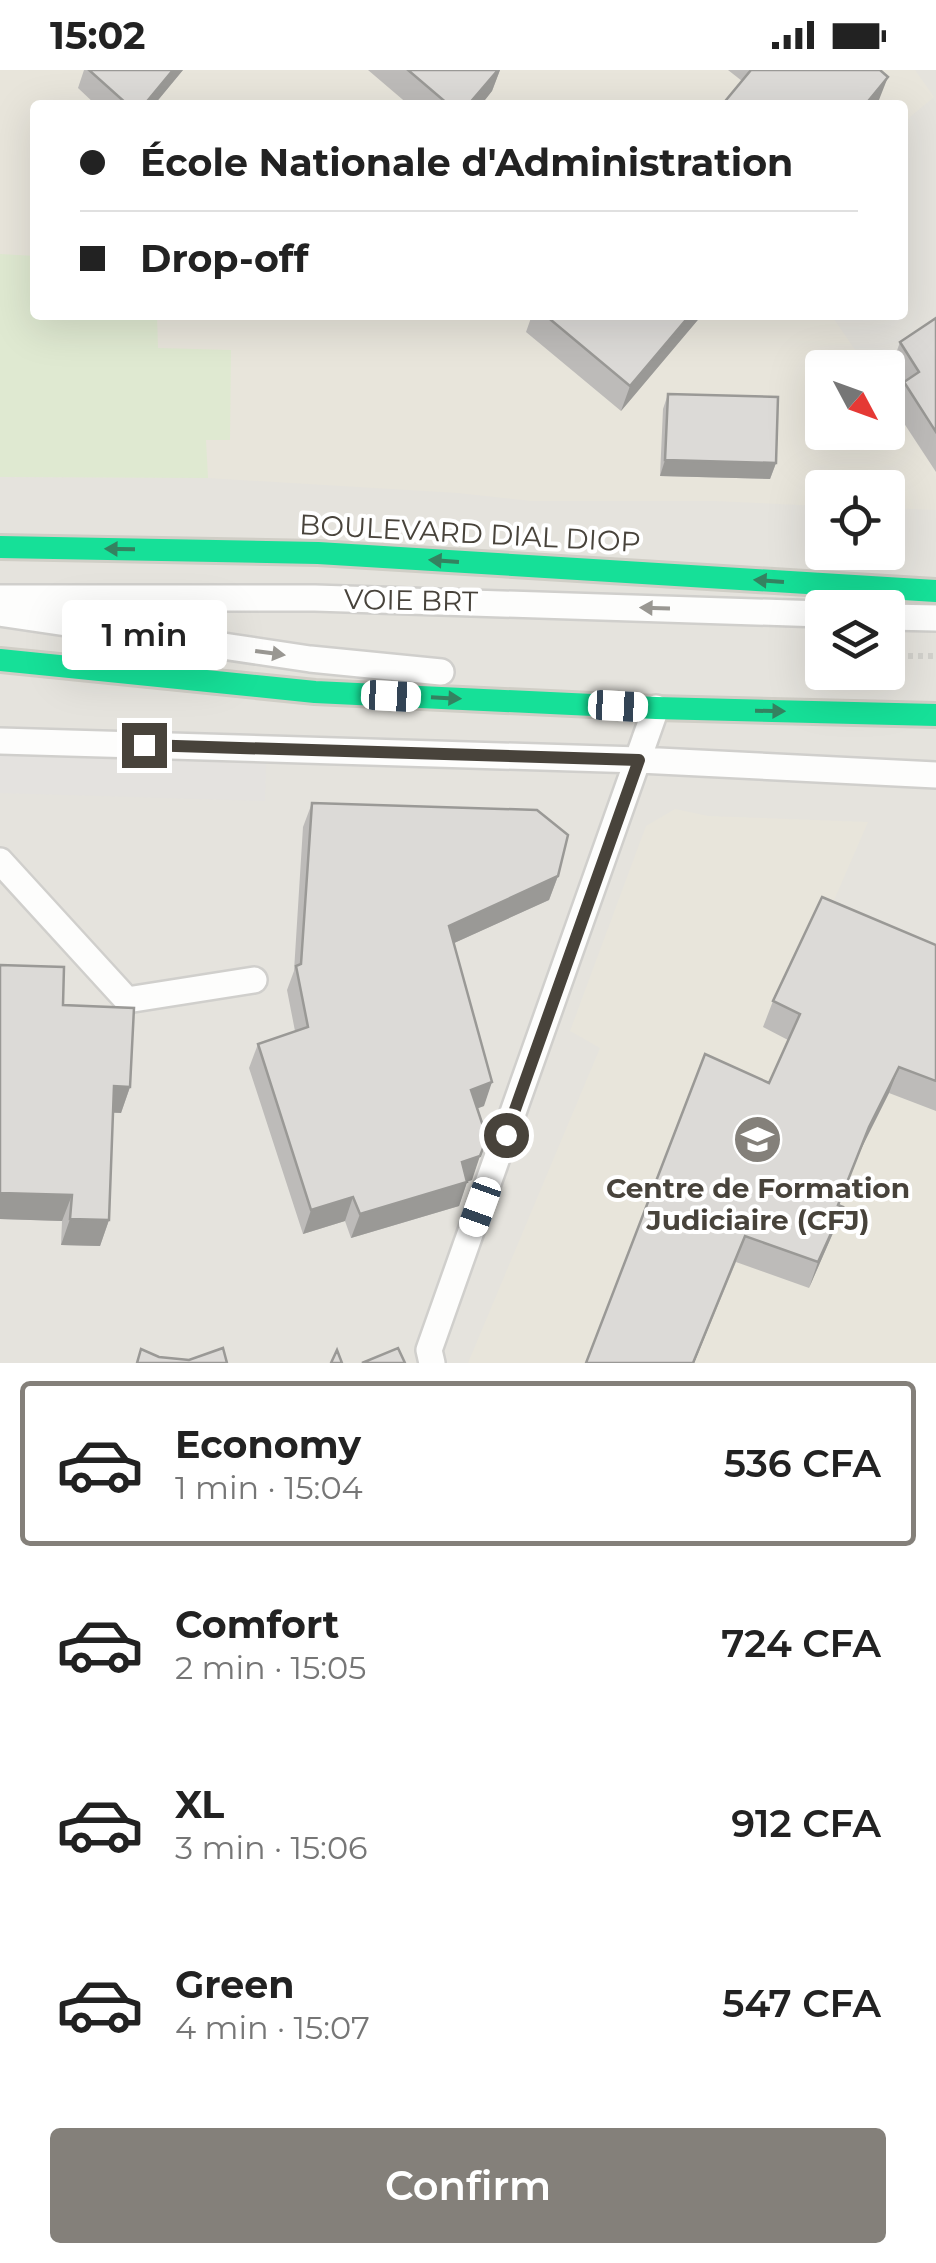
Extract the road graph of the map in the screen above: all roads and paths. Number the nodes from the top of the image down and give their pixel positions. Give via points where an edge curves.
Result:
1 (0, 547) edge
2 (936, 591) edge
3 (0, 598) edge
4 (805, 613) edge
5 (0, 614) edge
6 (905, 617) edge
7 (936, 618) edge
8 (905, 656) edge
9 (936, 656) edge
10 (0, 660) edge
11 (936, 698) edge
12 (656, 708) junction
13 (936, 715) edge
14 (0, 741) edge
15 (639, 760) junction
16 (936, 775) edge
17 (0, 861) edge
18 (254, 980) dead end
19 (432, 1363) edge

2 -> 1 main road, BOULEVARD DIAL DIOP via 318,553
4 -> 3 lane, VOIE BRT via 354,599
5 -> 11 lane via 458,674
6 - 7 lane
8 - 9 path
10 -> 12 main road via 315,692
12 -> 13 main road
12 - 15 lane
14 - 15 lane
15 - 16 lane
15 - 19 lane via 429,1350
17 - 18 lane via 128,1000

